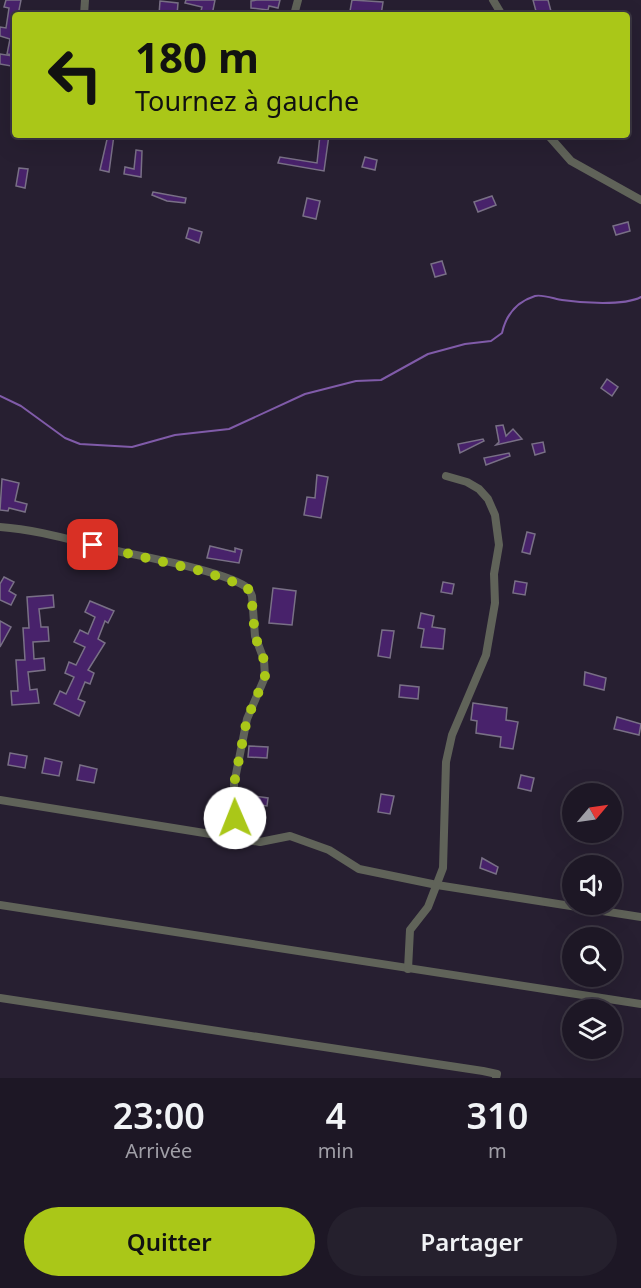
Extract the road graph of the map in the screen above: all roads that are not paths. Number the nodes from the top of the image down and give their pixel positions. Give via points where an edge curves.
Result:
1 (551, 138) edge
2 (641, 200) edge
3 (446, 476) dead end
4 (0, 526) edge
5 (0, 800) edge
6 (230, 838) junction
7 (437, 885) junction
8 (0, 904) edge
9 (641, 917) edge
10 (408, 969) junction
11 (0, 998) edge
12 (641, 1004) edge
13 (496, 1078) edge

1 - 2 street via 571,161
3 - 7 street via 467,482 488,499 499,530 499,545 486,656 452,735 446,762 444,855
4 - 6 street via 54,534 147,557 205,572 249,589 265,677 247,719 234,784 235,818
5 - 6 street
6 - 7 street via 260,842 290,836 329,850 359,869
7 - 9 street
7 - 10 street via 428,908 410,930
8 - 10 street
10 - 12 street
11 - 13 street via 483,1071 497,1074

